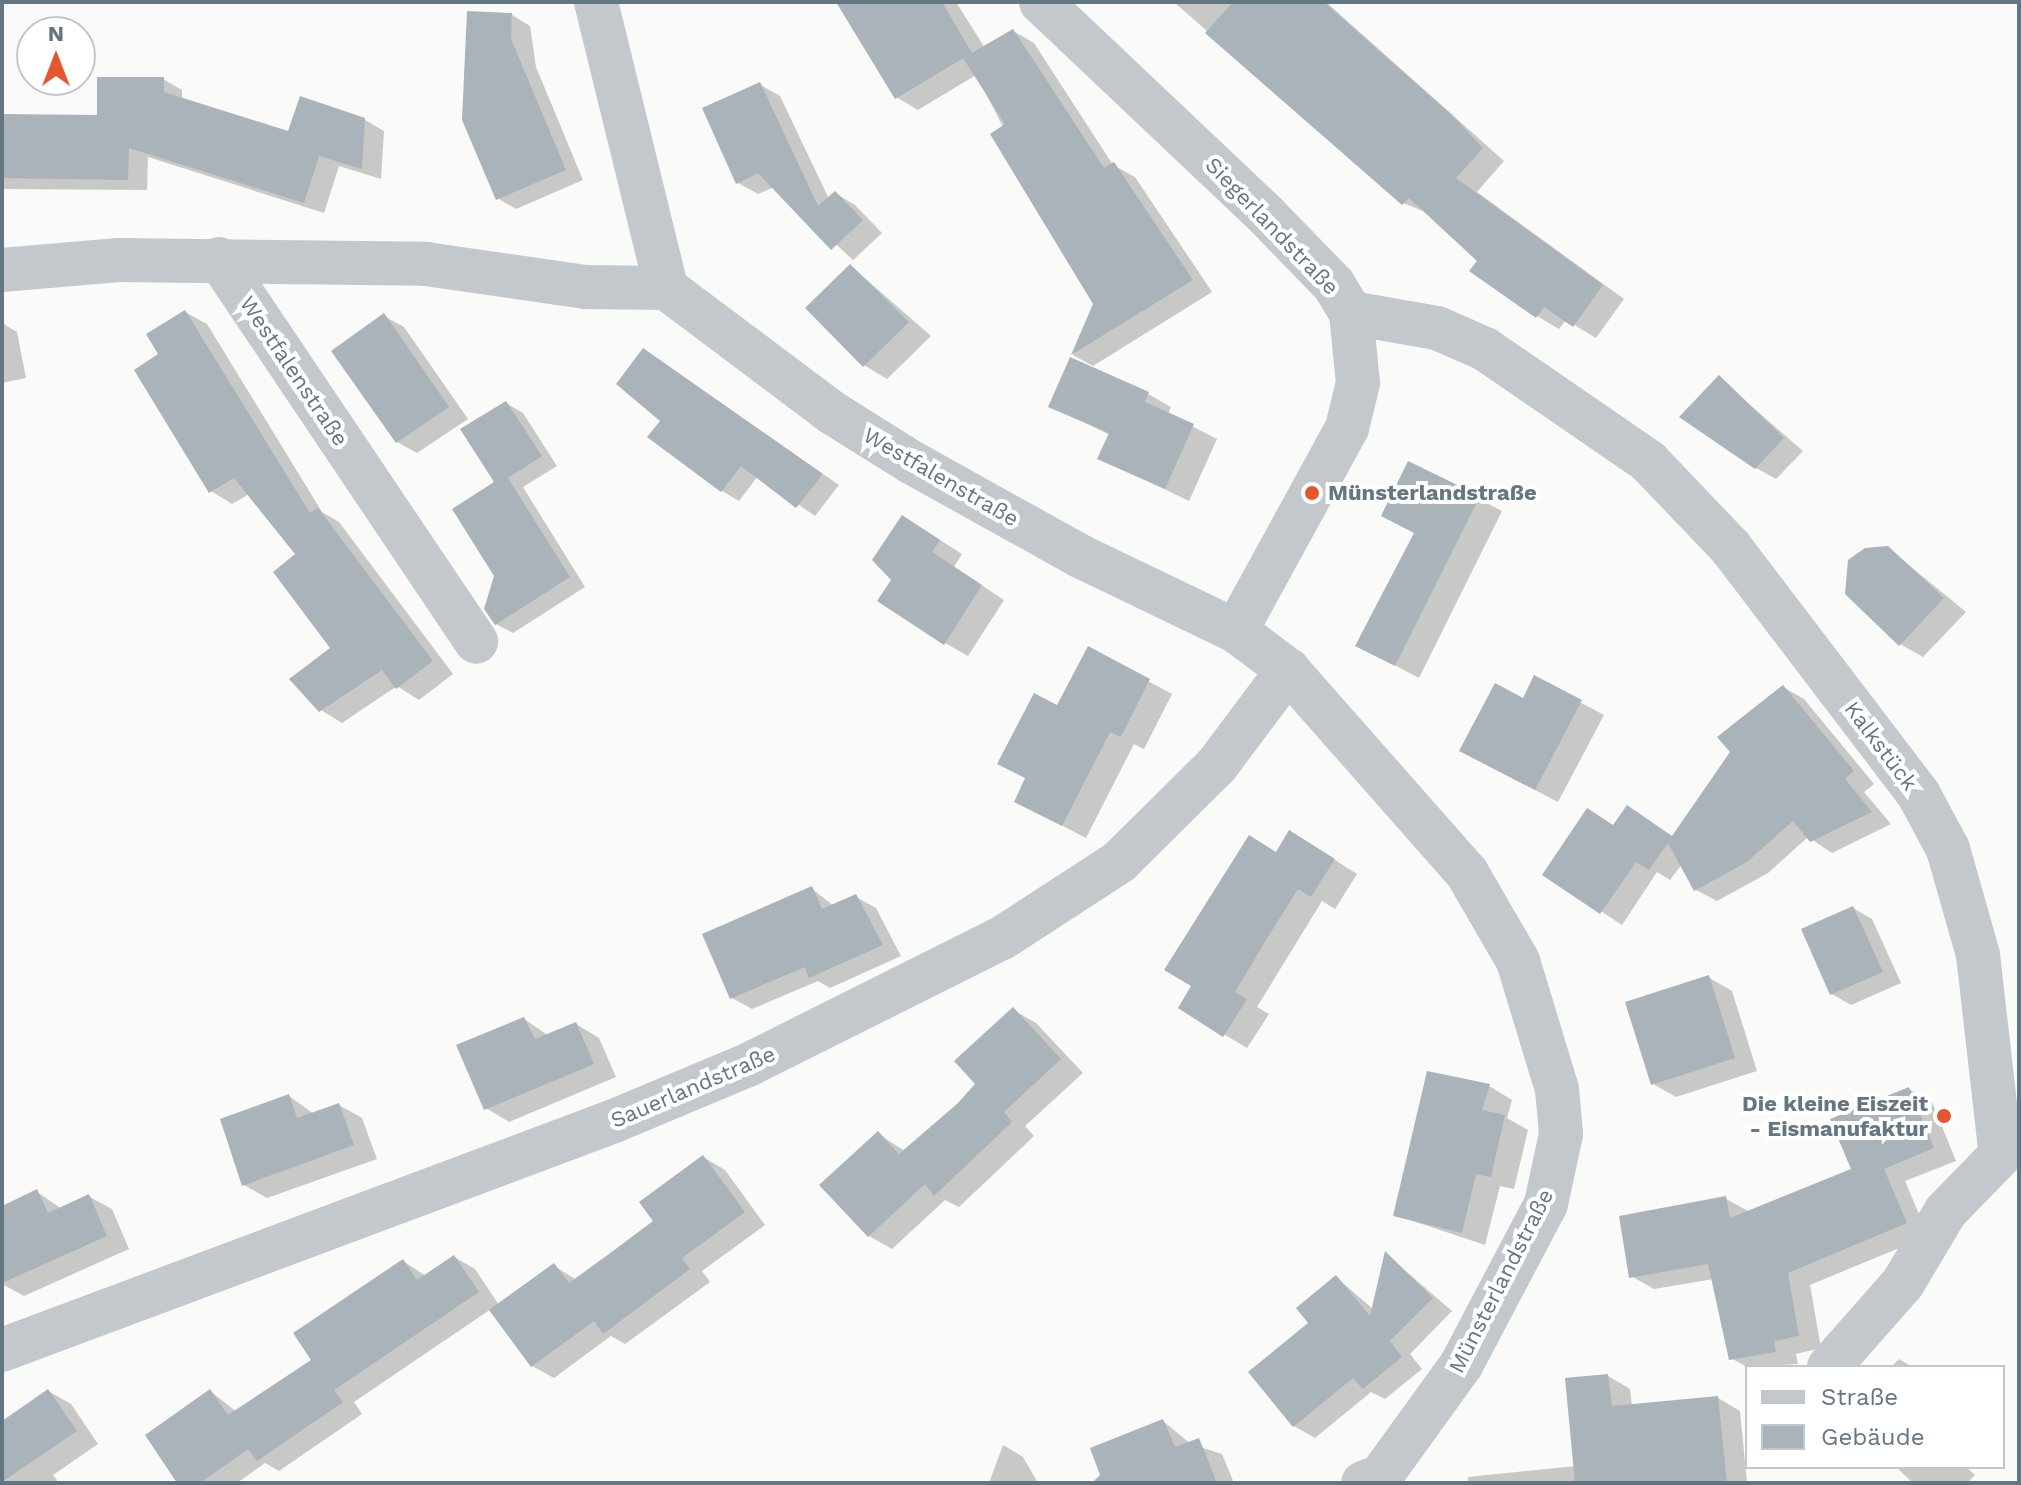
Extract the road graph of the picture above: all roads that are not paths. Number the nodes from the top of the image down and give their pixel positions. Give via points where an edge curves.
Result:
1 (596, 2) edge
2 (1041, 2) edge
3 (219, 259) junction
4 (2, 270) edge
5 (666, 288) junction
6 (1351, 313) junction
7 (1236, 631) junction
8 (476, 642) dead end
9 (1288, 670) junction
10 (2004, 1139) edge
11 (2, 1350) edge
12 (1831, 1365) edge
13 (1375, 1481) edge

1 - 5 street
2 - 6 street, Siegerlandstraße via 1267,216 1334,285
3 - 4 street, Westfalenstraße
3 - 5 street, Westfalenstraße via 426,264 585,287
3 - 8 street, Westfalenstraße
5 - 7 street, Westfalenstraße via 831,412 911,462 1082,557
6 - 7 street, Siegerlandstraße via 1358,383 1347,428
6 - 10 street, Kalkstück via 1437,328 1485,349 1648,461 1731,548 1919,795 1948,849 1978,955
7 - 9 street, Münsterlandstraße
9 - 11 street, Sauerlandstraße via 1217,765 1119,862 1002,938 748,1065 614,1121
9 - 13 street, Münsterlandstraße via 1474,883 1518,961 1557,1089 1561,1134 1546,1204 1461,1365
10 - 12 street, Kalkstück via 1946,1211 1903,1283

